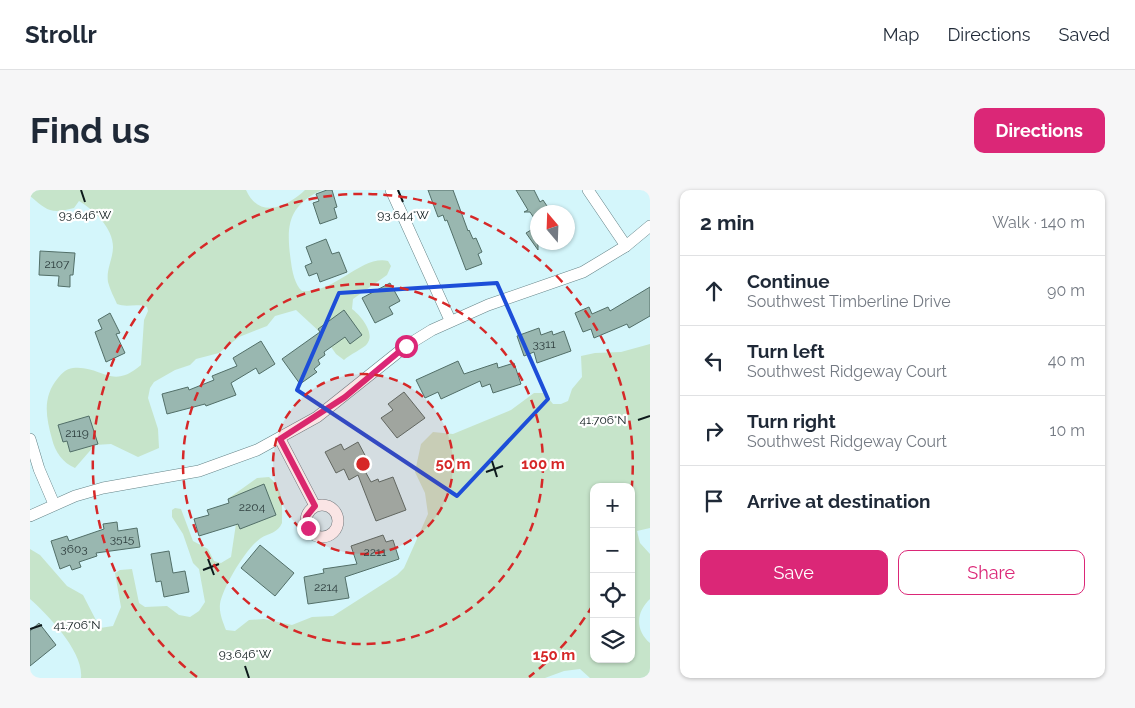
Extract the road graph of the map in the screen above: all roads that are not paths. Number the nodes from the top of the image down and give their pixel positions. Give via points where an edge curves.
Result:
1 (391, 190) edge
2 (588, 190) edge
3 (650, 226) edge
4 (626, 246) junction
5 (450, 320) junction
6 (30, 439) edge
7 (280, 439) junction
8 (54, 504) junction
9 (315, 506) dead end
10 (30, 516) edge

1 - 5 street
2 - 4 street
3 - 4 street
4 - 5 street via 583,272
5 - 7 street via 406,346 345,397
6 - 8 street
7 - 8 street via 239,458 199,471 103,488
7 - 9 street
8 - 10 street

